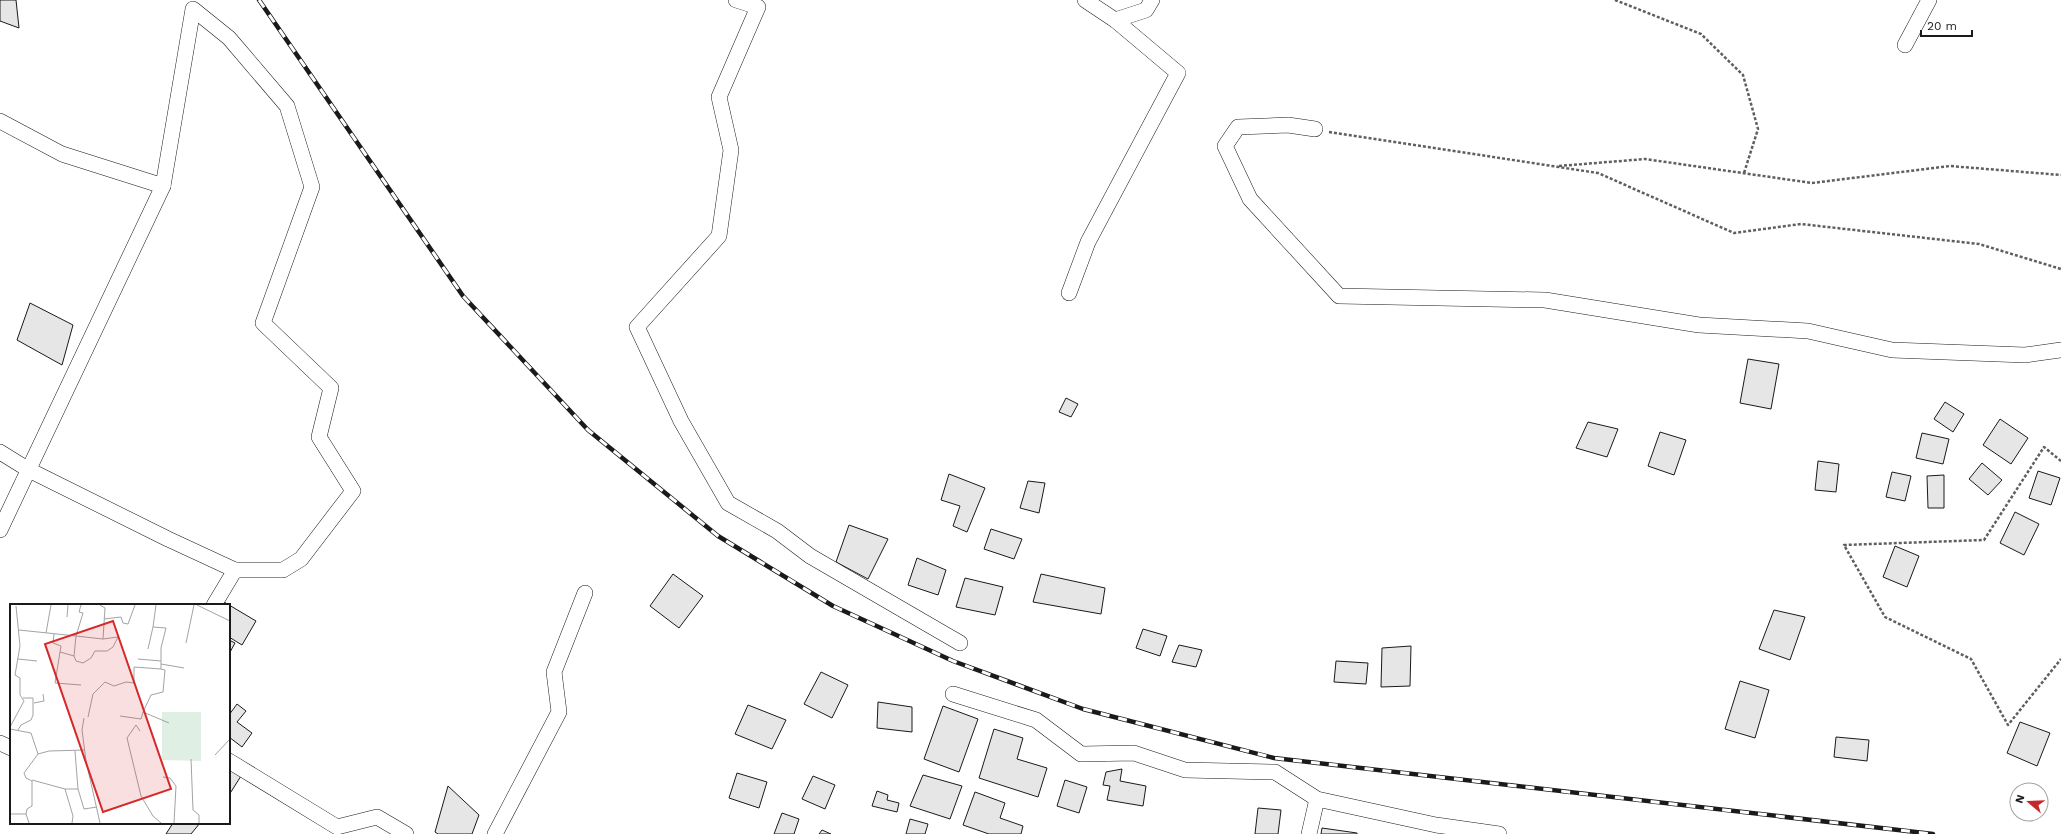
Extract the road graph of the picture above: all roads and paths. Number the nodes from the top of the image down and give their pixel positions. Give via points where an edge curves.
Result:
1 (736, 0) edge
2 (1085, 0) edge
3 (1152, 0) edge
4 (1615, 0) edge
5 (1929, 0) edge
6 (1115, 20) junction
7 (1905, 45) dead end
8 (0, 121) edge
9 (1315, 129) joint
10 (1555, 166) junction
11 (1744, 173) junction
12 (2061, 175) edge
13 (163, 186) junction
14 (2061, 269) edge
15 (1069, 293) dead end
16 (2061, 350) edge
17 (0, 452) edge
18 (2061, 461) edge
19 (29, 470) junction
20 (0, 530) edge
21 (235, 570) junction
22 (585, 593) dead end
23 (215, 604) edge
24 (960, 642) dead end
25 (2061, 659) edge
26 (953, 694) dead end
27 (0, 743) edge
28 (10, 748) edge
29 (230, 762) edge
30 (1317, 800) junction
31 (406, 834) edge
32 (495, 834) edge
33 (1309, 834) edge
34 (1499, 834) edge

1 - 24 street via 758,8 718,97 731,150 719,236 637,327 681,421 728,503 777,531 810,556
2 - 6 street
3 - 6 street via 1146,10
4 - 11 path via 1701,34 1744,75 1758,129
5 - 7 street
6 - 15 street via 1178,73 1088,242
8 - 13 street via 62,154
9 - 10 path
9 - 16 street via 1288,125 1238,128 1225,146 1250,199 1339,296 1545,300 1700,325 1808,331 1892,350 2025,355
10 - 11 path via 1645,159
10 - 14 path via 1598,173 1734,233 1800,224 1979,244
11 - 12 path via 1812,182 1950,166
13 - 19 street
13 - 21 street via 193,9 229,38 287,106 312,187 263,323 331,388 319,436 353,491 301,559 283,570
17 - 19 street
18 - 25 path via 2044,447 1984,540 1844,545 1885,616 1971,659 2008,725
19 - 20 street
19 - 21 street
21 - 23 street
22 - 32 street via 554,672 559,712
26 - 30 street via 1036,720 1081,754 1134,753 1185,770 1275,772
27 - 28 street
29 - 31 street via 338,827 377,817
30 - 33 street
30 - 34 street via 1436,825

